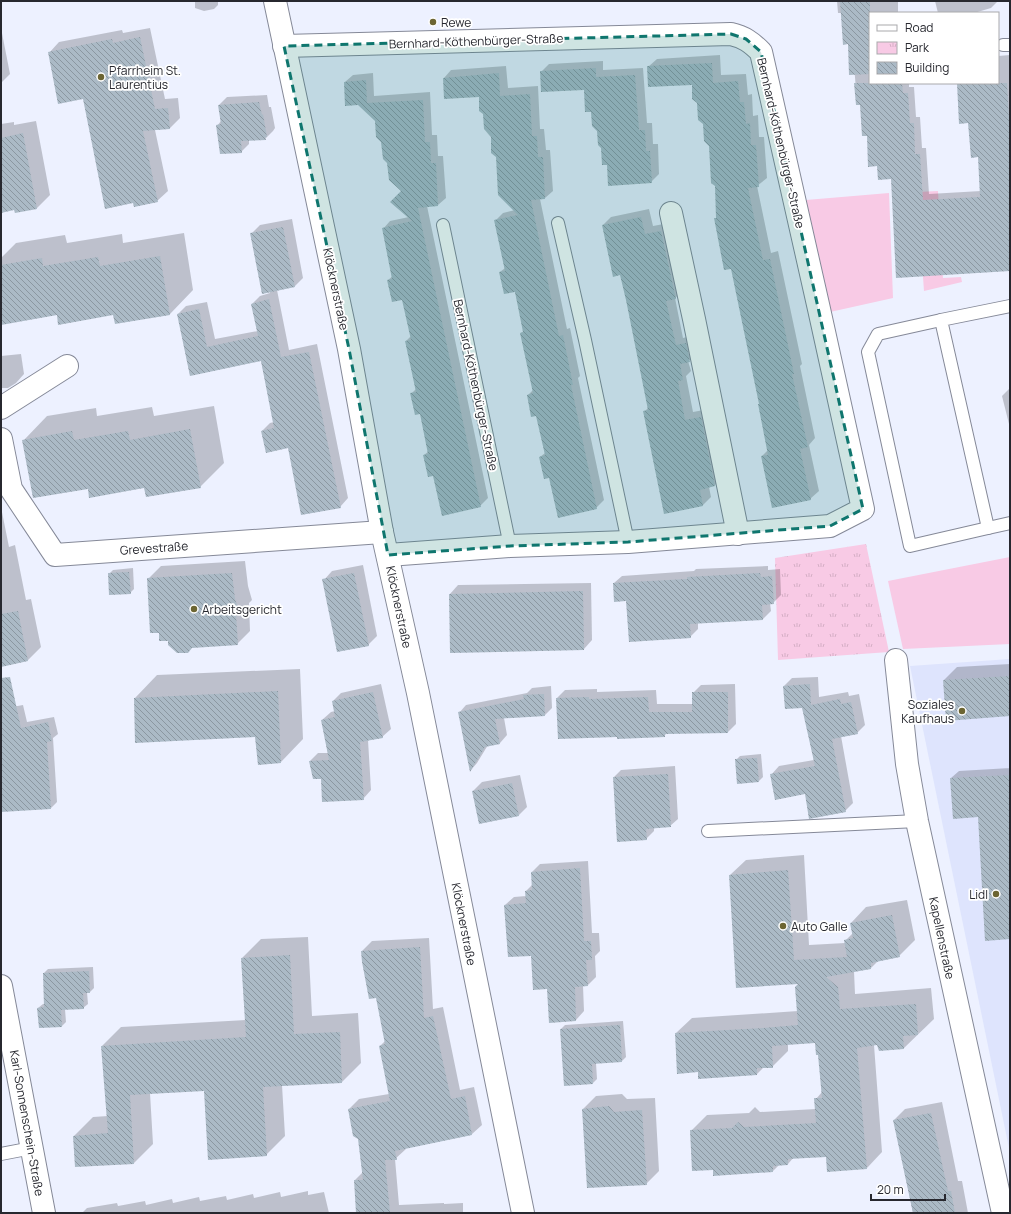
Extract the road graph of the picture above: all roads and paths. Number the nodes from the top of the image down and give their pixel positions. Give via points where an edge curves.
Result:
1 (275, 1) edge
2 (284, 46) junction
3 (670, 213) dead end
4 (558, 223) dead end
5 (443, 224) dead end
6 (1010, 306) edge
7 (941, 320) junction
8 (67, 366) dead end
9 (1, 408) edge
10 (1, 439) edge
11 (1010, 523) edge
12 (988, 528) junction
13 (382, 532) junction
14 (738, 534) junction
15 (628, 542) junction
16 (510, 546) junction
17 (388, 555) junction
18 (896, 660) dead end
19 (917, 821) junction
20 (708, 830) dead end
21 (1, 986) edge
22 (32, 1148) junction
23 (1, 1154) edge
24 (44, 1213) edge
25 (522, 1213) edge
26 (1003, 1213) edge

1 - 2 street, Klöcknerstraße
2 - 13 street, Klöcknerstraße via 349,349
2 - 14 street, Bernhard-Köthenbürger-Straße via 731,34 746,39 761,52 863,509 830,526
3 - 14 street
4 - 15 lane
5 - 16 lane, Bernhard-Köthenbürger-Straße
6 - 7 lane
7 - 12 lane
7 - 12 lane via 878,334 868,352 910,546
8 - 9 street
10 - 13 street, Grevestraße via 11,488 55,555
11 - 12 lane
13 - 17 street, Klöcknerstraße
14 - 15 street, Bernhard-Köthenbürger-Straße
15 - 16 street, Bernhard-Köthenbürger-Straße
16 - 17 street, Bernhard-Köthenbürger-Straße
17 - 25 street, Klöcknerstraße
18 - 19 street, Kapellenstraße via 907,764
19 - 20 lane
19 - 26 street, Kapellenstraße
21 - 22 street, Karl-Sonnenschein-Straße
22 - 23 lane
22 - 24 street, Karl-Sonnenschein-Straße

